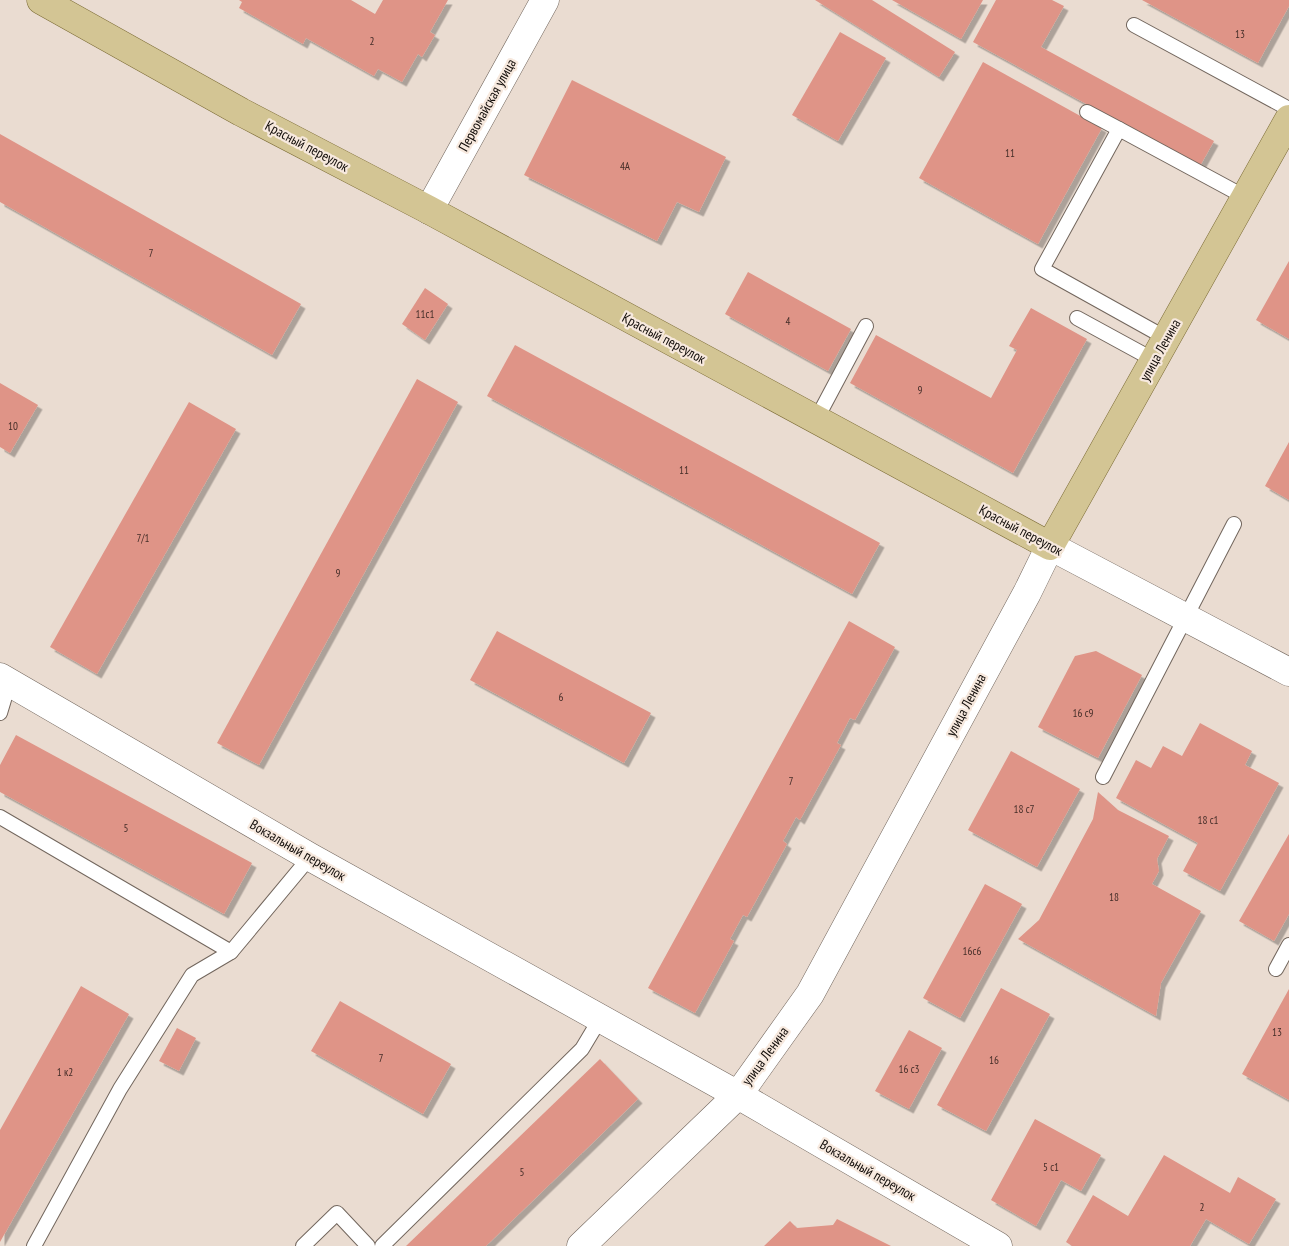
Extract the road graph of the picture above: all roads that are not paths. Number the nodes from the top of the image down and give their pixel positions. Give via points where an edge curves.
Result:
1 (41, 0) edge
2 (545, 0) edge
3 (1134, 25) dead end
4 (1289, 109) edge
5 (1087, 112) dead end
6 (1289, 118) edge
7 (1119, 129) junction
8 (1245, 197) junction
9 (429, 210) junction
10 (1077, 318) dead end
11 (866, 326) dead end
12 (1160, 349) junction
13 (816, 420) junction
14 (1234, 524) dead end
15 (1050, 546) junction
16 (1185, 617) junction
17 (1289, 672) edge
18 (4, 680) edge
19 (0, 713) edge
20 (1102, 776) dead end
21 (0, 817) edge
22 (310, 858) junction
23 (1289, 944) edge
24 (231, 952) junction
25 (1276, 969) dead end
26 (600, 1019) junction
27 (738, 1095) junction
28 (34, 1246) edge
29 (303, 1246) edge
30 (368, 1246) edge
31 (382, 1246) edge
32 (581, 1246) edge
33 (998, 1246) edge

1 - 9 main road, Красный переулок via 241,112
2 - 9 street, Первомайская улица
3 - 4 lane
5 - 7 lane
6 - 8 main road, улица Ленина
7 - 8 lane
7 - 12 lane via 1042,269
8 - 12 main road, улица Ленина
9 - 13 main road, Красный переулок
10 - 12 lane
11 - 13 lane
12 - 15 main road, улица Ленина
13 - 15 main road, Красный переулок
14 - 16 lane
15 - 16 street, Красный переулок
15 - 27 street, улица Ленина via 810,994
16 - 17 street, Красный переулок
16 - 20 lane
18 - 19 lane
18 - 22 street, Вокзальный переулок
21 - 24 lane
22 - 24 lane
22 - 26 street, Вокзальный переулок
23 - 25 lane
24 - 28 lane via 192,975 120,1090
26 - 27 street, Вокзальный переулок
26 - 31 lane via 582,1049
27 - 32 street, улица Ленина
27 - 33 street, Вокзальный переулок
29 - 30 lane via 337,1213

